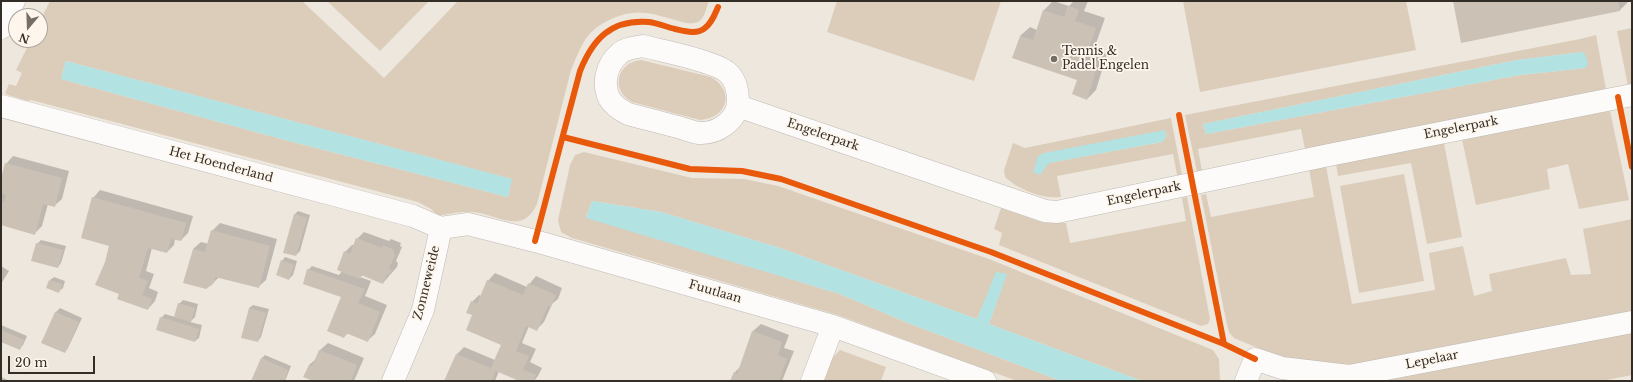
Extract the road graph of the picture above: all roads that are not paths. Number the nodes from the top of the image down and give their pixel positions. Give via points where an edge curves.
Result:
1 (14, 1) edge
2 (1, 28) edge
3 (1632, 95) edge
4 (1, 106) edge
5 (738, 106) junction
6 (441, 228) junction
7 (1632, 322) edge
8 (833, 326) junction
9 (393, 381) edge
10 (812, 381) edge
11 (985, 381) edge
12 (1246, 381) edge

1 - 2 street
3 - 5 street, Engelerpark via 1057,212 1045,211
4 - 6 street, Het Hoenderland via 413,216
5 - 5 street via 726,125 714,131 699,133 618,109 609,98 606,86 607,73 620,53 643,46 716,65 728,72 738,94
6 - 8 street, Fuutlaan via 468,224
6 - 9 street, Zonneweide via 423,310
7 - 12 street, Lepelaar via 1349,376 1282,368 1255,359
8 - 10 street
8 - 11 street, Fuutlaan

